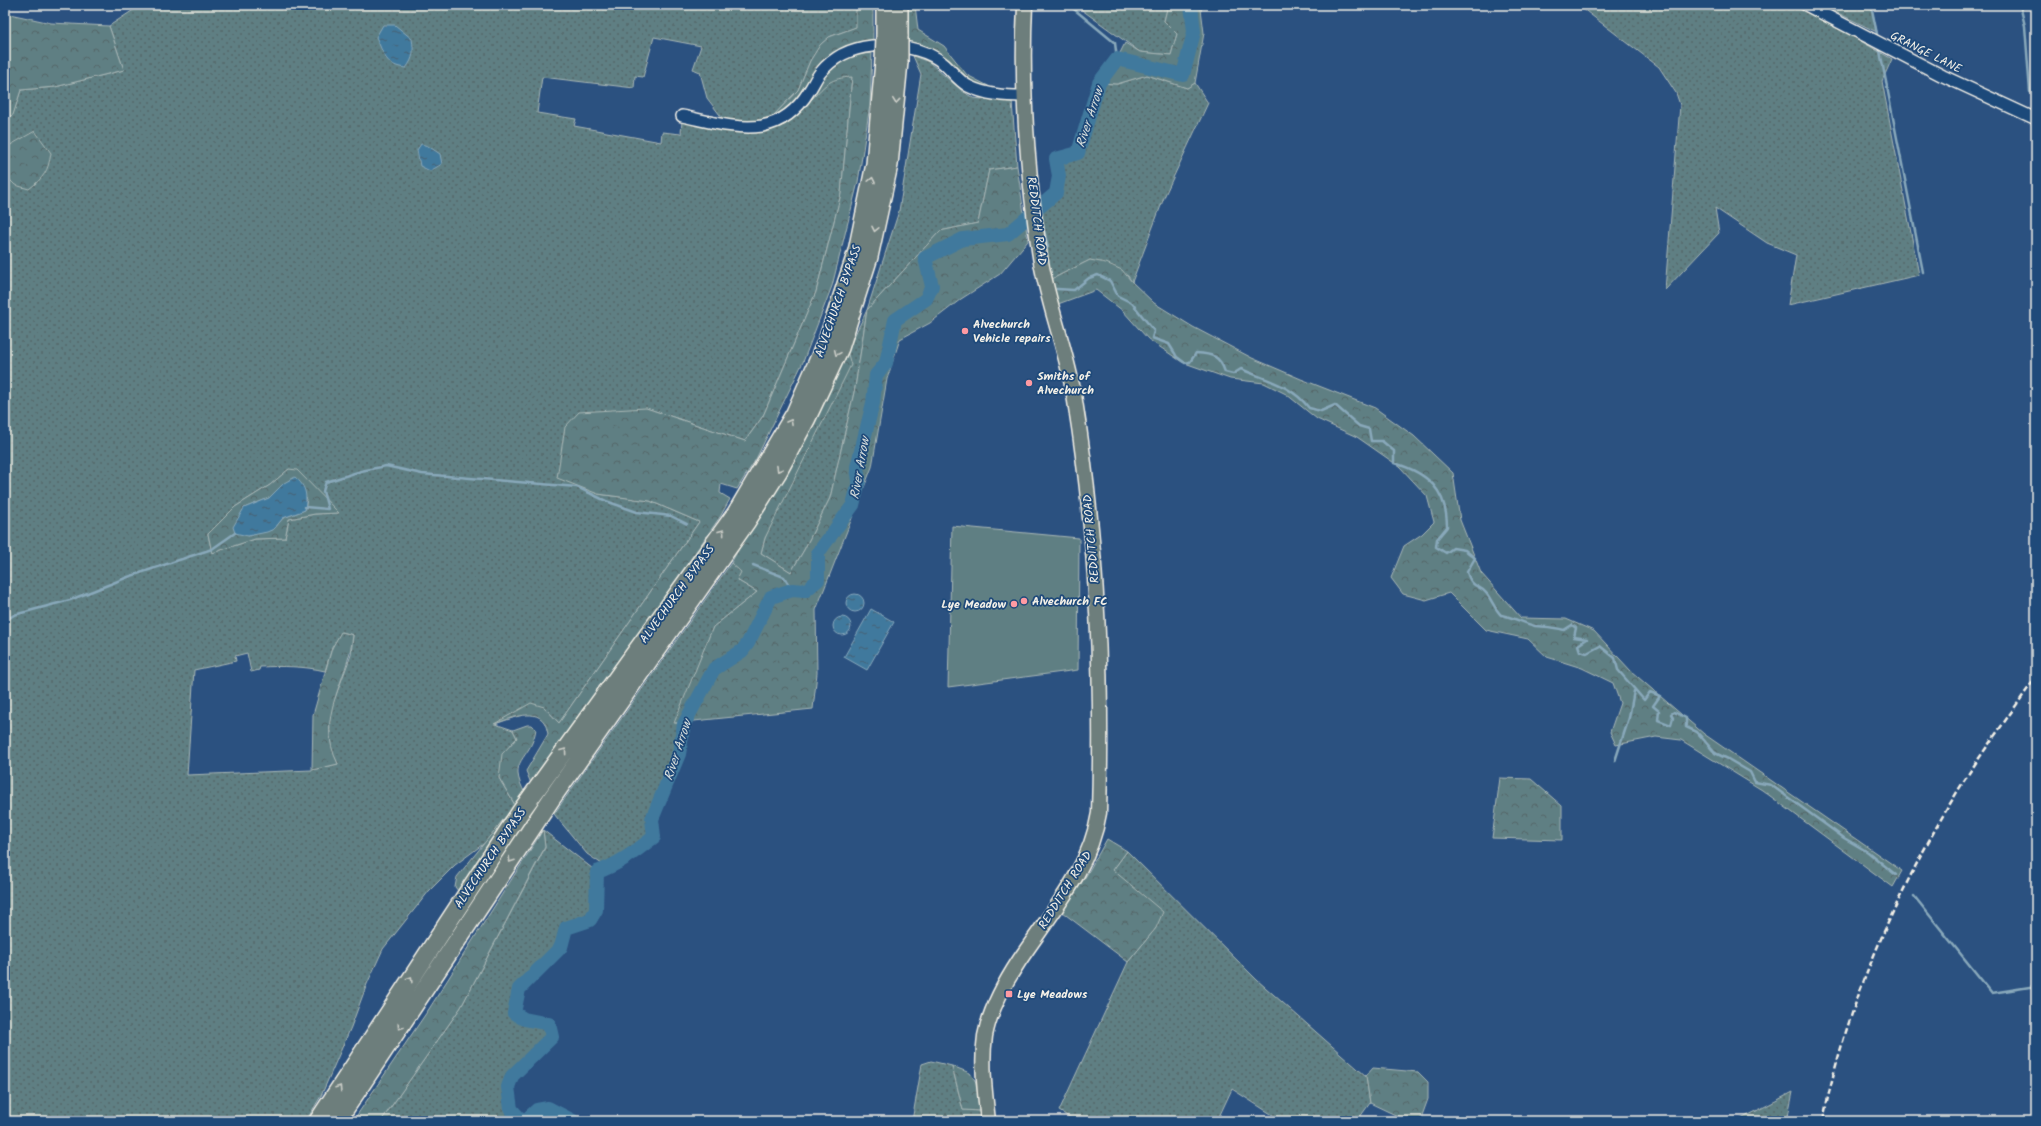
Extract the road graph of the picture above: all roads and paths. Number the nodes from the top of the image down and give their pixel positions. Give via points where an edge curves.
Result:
1 (885, 5) edge
2 (899, 5) edge
3 (1025, 5) edge
4 (1806, 5) edge
5 (892, 37) junction
6 (892, 61) junction
7 (1024, 96) junction
8 (682, 116) dead end
9 (2036, 119) edge
10 (318, 1121) edge
11 (337, 1121) edge
12 (988, 1121) edge

1 - 5 highway, ALVECHURCH BYPASS
2 - 5 highway, ALVECHURCH BYPASS
3 - 7 main road, REDDITCH ROAD
4 - 9 street, GRANGE LANE via 1943,76
5 - 6 highway, ALVECHURCH BYPASS, bridge
10 -> 6 highway, ALVECHURCH BYPASS via 521,811 736,513 795,413 828,338 856,251 875,164
6 -> 11 highway, ALVECHURCH BYPASS via 889,165 869,257 840,348 807,418 778,472 747,521 552,798
7 - 8 street via 995,95 973,88 937,58 924,52 911,48 872,46 845,53 828,64 798,107 772,123 748,127 734,126
7 - 12 main road, REDDITCH ROAD via 1035,230 1048,296 1071,377 1087,488 1099,656 1100,813 1096,834 1086,860 1009,977 990,1016 985,1035 984,1061

